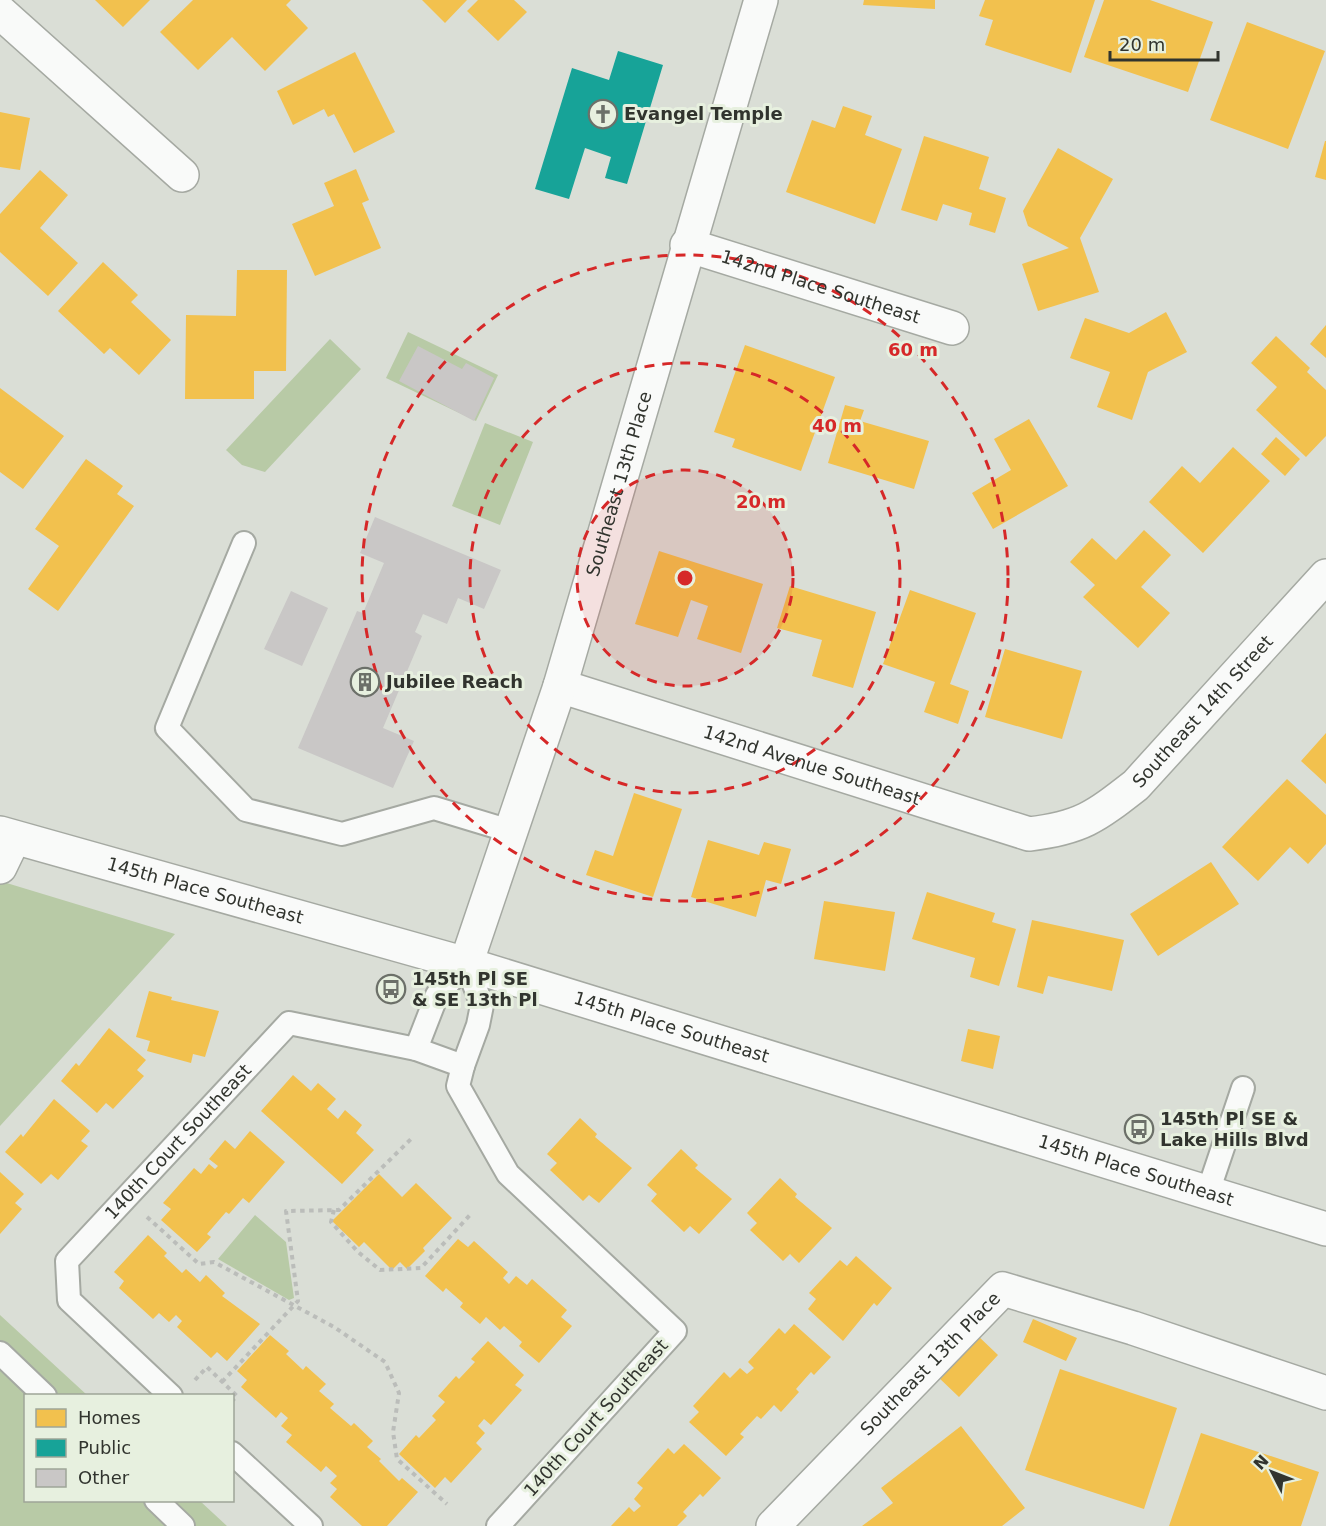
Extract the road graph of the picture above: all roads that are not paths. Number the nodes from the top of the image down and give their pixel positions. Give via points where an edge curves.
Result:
1 (761, 0) edge
2 (0, 12) edge
3 (182, 175) dead end
4 (687, 245) junction
5 (952, 328) dead end
6 (244, 543) dead end
7 (1326, 576) edge
8 (560, 686) junction
9 (1065, 830) joint
10 (510, 831) junction
11 (7, 836) edge
12 (0, 867) edge
13 (466, 964) junction
14 (416, 1049) junction
15 (463, 1066) junction
16 (1243, 1088) dead end
17 (1208, 1192) junction
18 (1326, 1230) edge
19 (0, 1353) edge
20 (181, 1390) edge
21 (1326, 1393) edge
22 (44, 1394) edge
23 (234, 1455) edge
24 (158, 1502) edge
25 (183, 1526) edge
26 (311, 1526) edge
27 (498, 1526) edge
28 (773, 1526) edge

1 - 4 street, Southeast 13th Place
2 - 3 street
4 - 5 street, 142nd Place Southeast
4 - 8 street, Southeast 13th Place
6 - 10 lane via 167,728 246,810 342,834 434,808
7 - 9 street, Southeast 14th Street via 1136,785 1099,814
8 - 9 street, 142nd Avenue Southeast via 1029,834
8 - 10 street, Southeast 13th Place
10 - 13 street, Southeast 13th Place
11 - 12 street
11 - 13 street, 145th Place Southeast
13 - 14 lane via 437,995
13 - 15 lane, 140th Court Southeast via 482,1005
13 - 17 street, 145th Place Southeast
14 - 15 lane, 140th Court Southeast
14 - 20 lane, 140th Court Southeast via 289,1023 67,1261 69,1300
15 - 27 lane, 140th Court Southeast via 458,1086 508,1174 675,1331
16 - 17 lane
17 - 18 street, 145th Place Southeast
19 - 22 lane
21 - 28 street, Southeast 13th Place via 1003,1289
23 - 26 lane
24 - 25 lane

